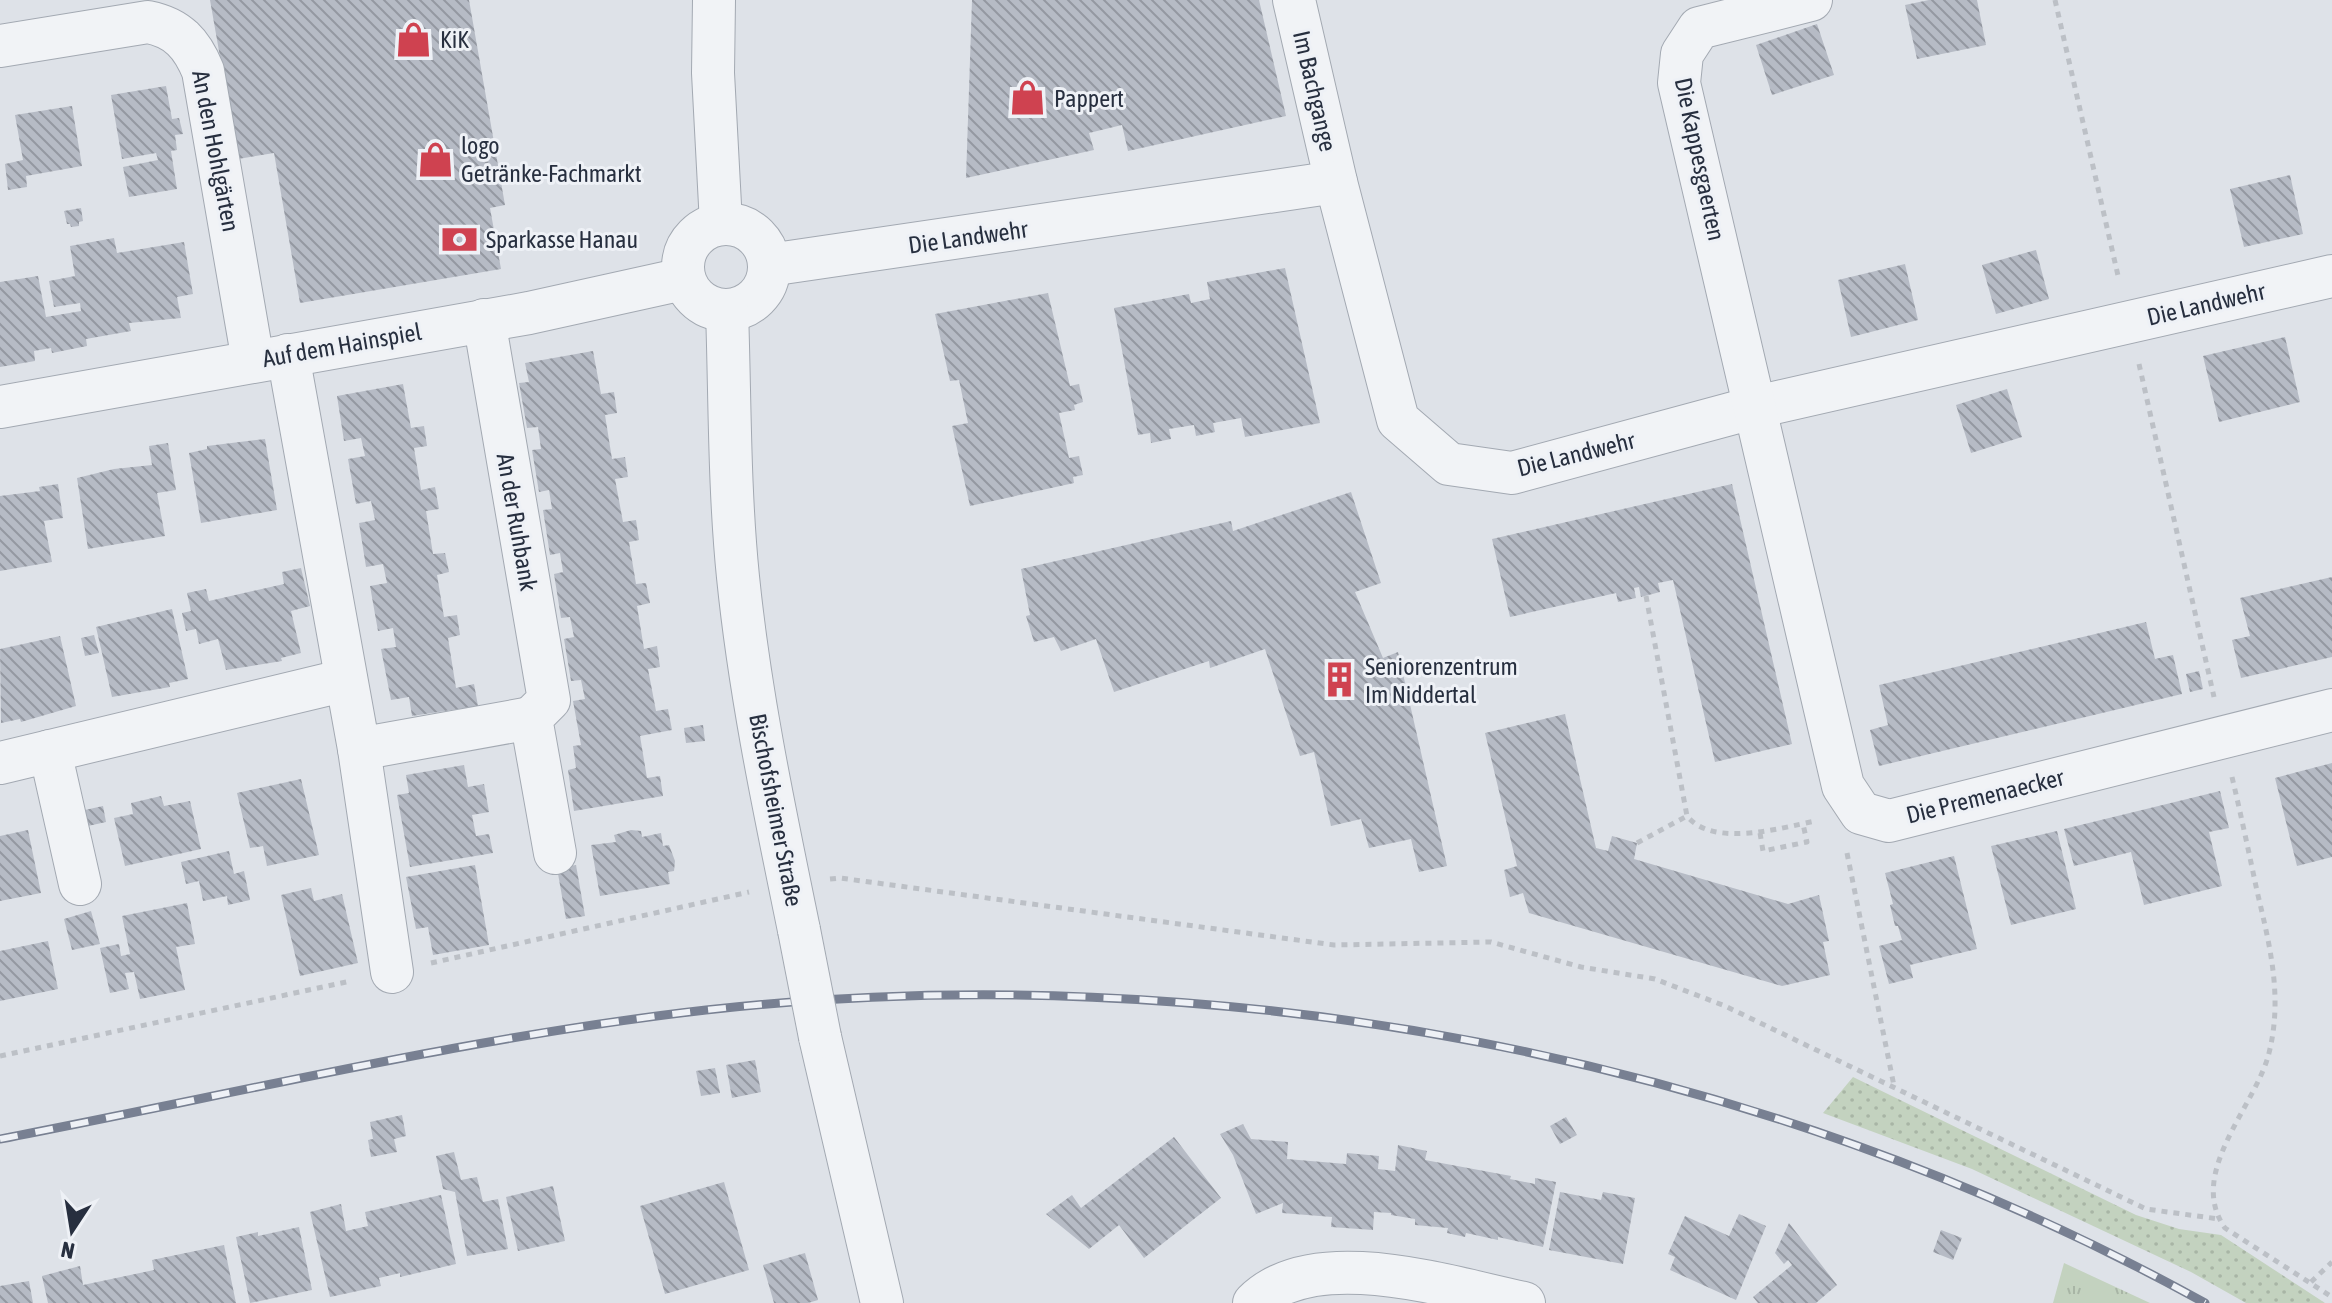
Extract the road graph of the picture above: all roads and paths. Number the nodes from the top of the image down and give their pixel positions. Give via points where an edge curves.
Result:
1 (714, 0) edge
2 (1294, 0) edge
3 (1811, 0) edge
4 (2055, 0) edge
5 (0, 46) edge
6 (1336, 182) junction
7 (721, 224) junction
8 (769, 265) junction
9 (2332, 276) edge
10 (683, 279) junction
11 (727, 310) junction
12 (484, 320) junction
13 (2129, 321) junction
14 (271, 358) junction
15 (0, 407) edge
16 (1756, 407) junction
17 (1646, 596) dead end
18 (346, 680) junction
19 (2332, 710) edge
20 (531, 718) junction
21 (2223, 737) junction
22 (359, 749) junction
23 (50, 751) junction
24 (0, 763) edge
25 (1687, 816) junction
26 (1760, 833) junction
27 (1637, 843) dead end
28 (1845, 847) dead end
29 (555, 853) dead end
30 (80, 884) dead end
31 (789, 884) junction
32 (392, 972) junction
33 (0, 1056) edge
34 (1894, 1087) junction
35 (2219, 1219) junction
36 (2332, 1262) edge
37 (2311, 1282) junction
38 (2332, 1297) edge
39 (882, 1303) edge
40 (1254, 1303) edge
41 (1524, 1303) edge

1 - 7 street
2 - 6 street, Im Bachgange
3 - 16 street, Die Kappesgaerten via 1699,28 1682,54 1679,83
4 - 13 path
5 - 14 street, An den Hohlgärten via 148,22 181,35 196,52
6 - 8 street, Die Landwehr
6 - 16 street, Die Landwehr via 1398,420 1449,464 1512,473
7 - 8 street via 753,234
7 - 10 street via 693,240 684,254
8 - 11 street via 757,297
9 - 13 street, Die Landwehr
10 - 11 street via 697,299
10 - 12 street, Auf dem Hainspiel
11 - 31 street, Bischofsheimer Straße via 738,577 750,675
12 - 14 street, Auf dem Hainspiel
12 - 20 street, An der Ruhbank via 549,700
13 - 16 street, Die Landwehr
13 - 21 path
14 - 15 street, Auf dem Hainspiel
14 - 18 street
16 - 21 street, Die Premenaecker via 1843,786 1861,813 1889,821
17 - 25 path
18 - 22 street
18 - 23 street
19 - 21 street, Die Premenaecker
20 - 22 street
20 - 29 street
21 - 35 path via 2271,954 2277,1013 2269,1057 2217,1168 2212,1201
22 - 32 street
23 - 24 street
23 - 30 street
25 - 26 path via 1693,824 1729,834
25 - 27 path
26 - 26 path via 1763,851 1807,842 1803,824
28 - 34 path
31 - 32 path
31 - 34 path via 840,878 1334,945 1491,942 1581,967 1655,979 1725,1006
31 - 39 street, Bischofsheimer Straße, bridge
32 - 33 path
34 - 35 path via 2146,1209
35 - 37 path via 2225,1228
36 - 37 path
37 - 38 path
40 - 41 street via 1284,1285 1350,1271

